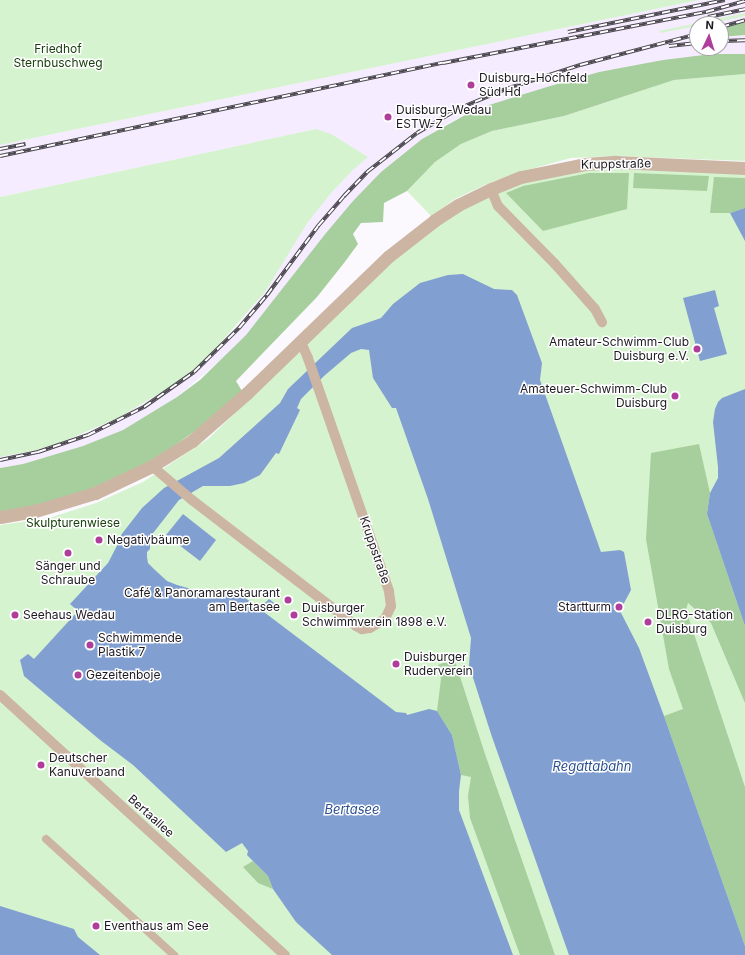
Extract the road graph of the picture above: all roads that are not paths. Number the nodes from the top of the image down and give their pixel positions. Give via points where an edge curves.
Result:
1 (745, 168) edge
2 (490, 188) junction
3 (602, 322) dead end
4 (300, 342) junction
5 (152, 466) junction
6 (0, 517) edge
7 (0, 695) edge
8 (46, 839) dead end
9 (174, 955) edge
10 (285, 955) edge

1 - 2 street, Kruppstraße via 624,162 585,164 521,177
2 - 3 street via 498,206 595,308
2 - 4 street, Kruppstraße via 458,205 389,256
4 - 5 street, Kruppstraße via 218,420 192,441
4 - 5 street, Kruppstraße via 390,591 391,606 384,619 370,628 362,629 356,626 188,497
5 - 6 street, Kruppstraße via 65,504
7 - 10 street, Bertaallee
8 - 9 street

